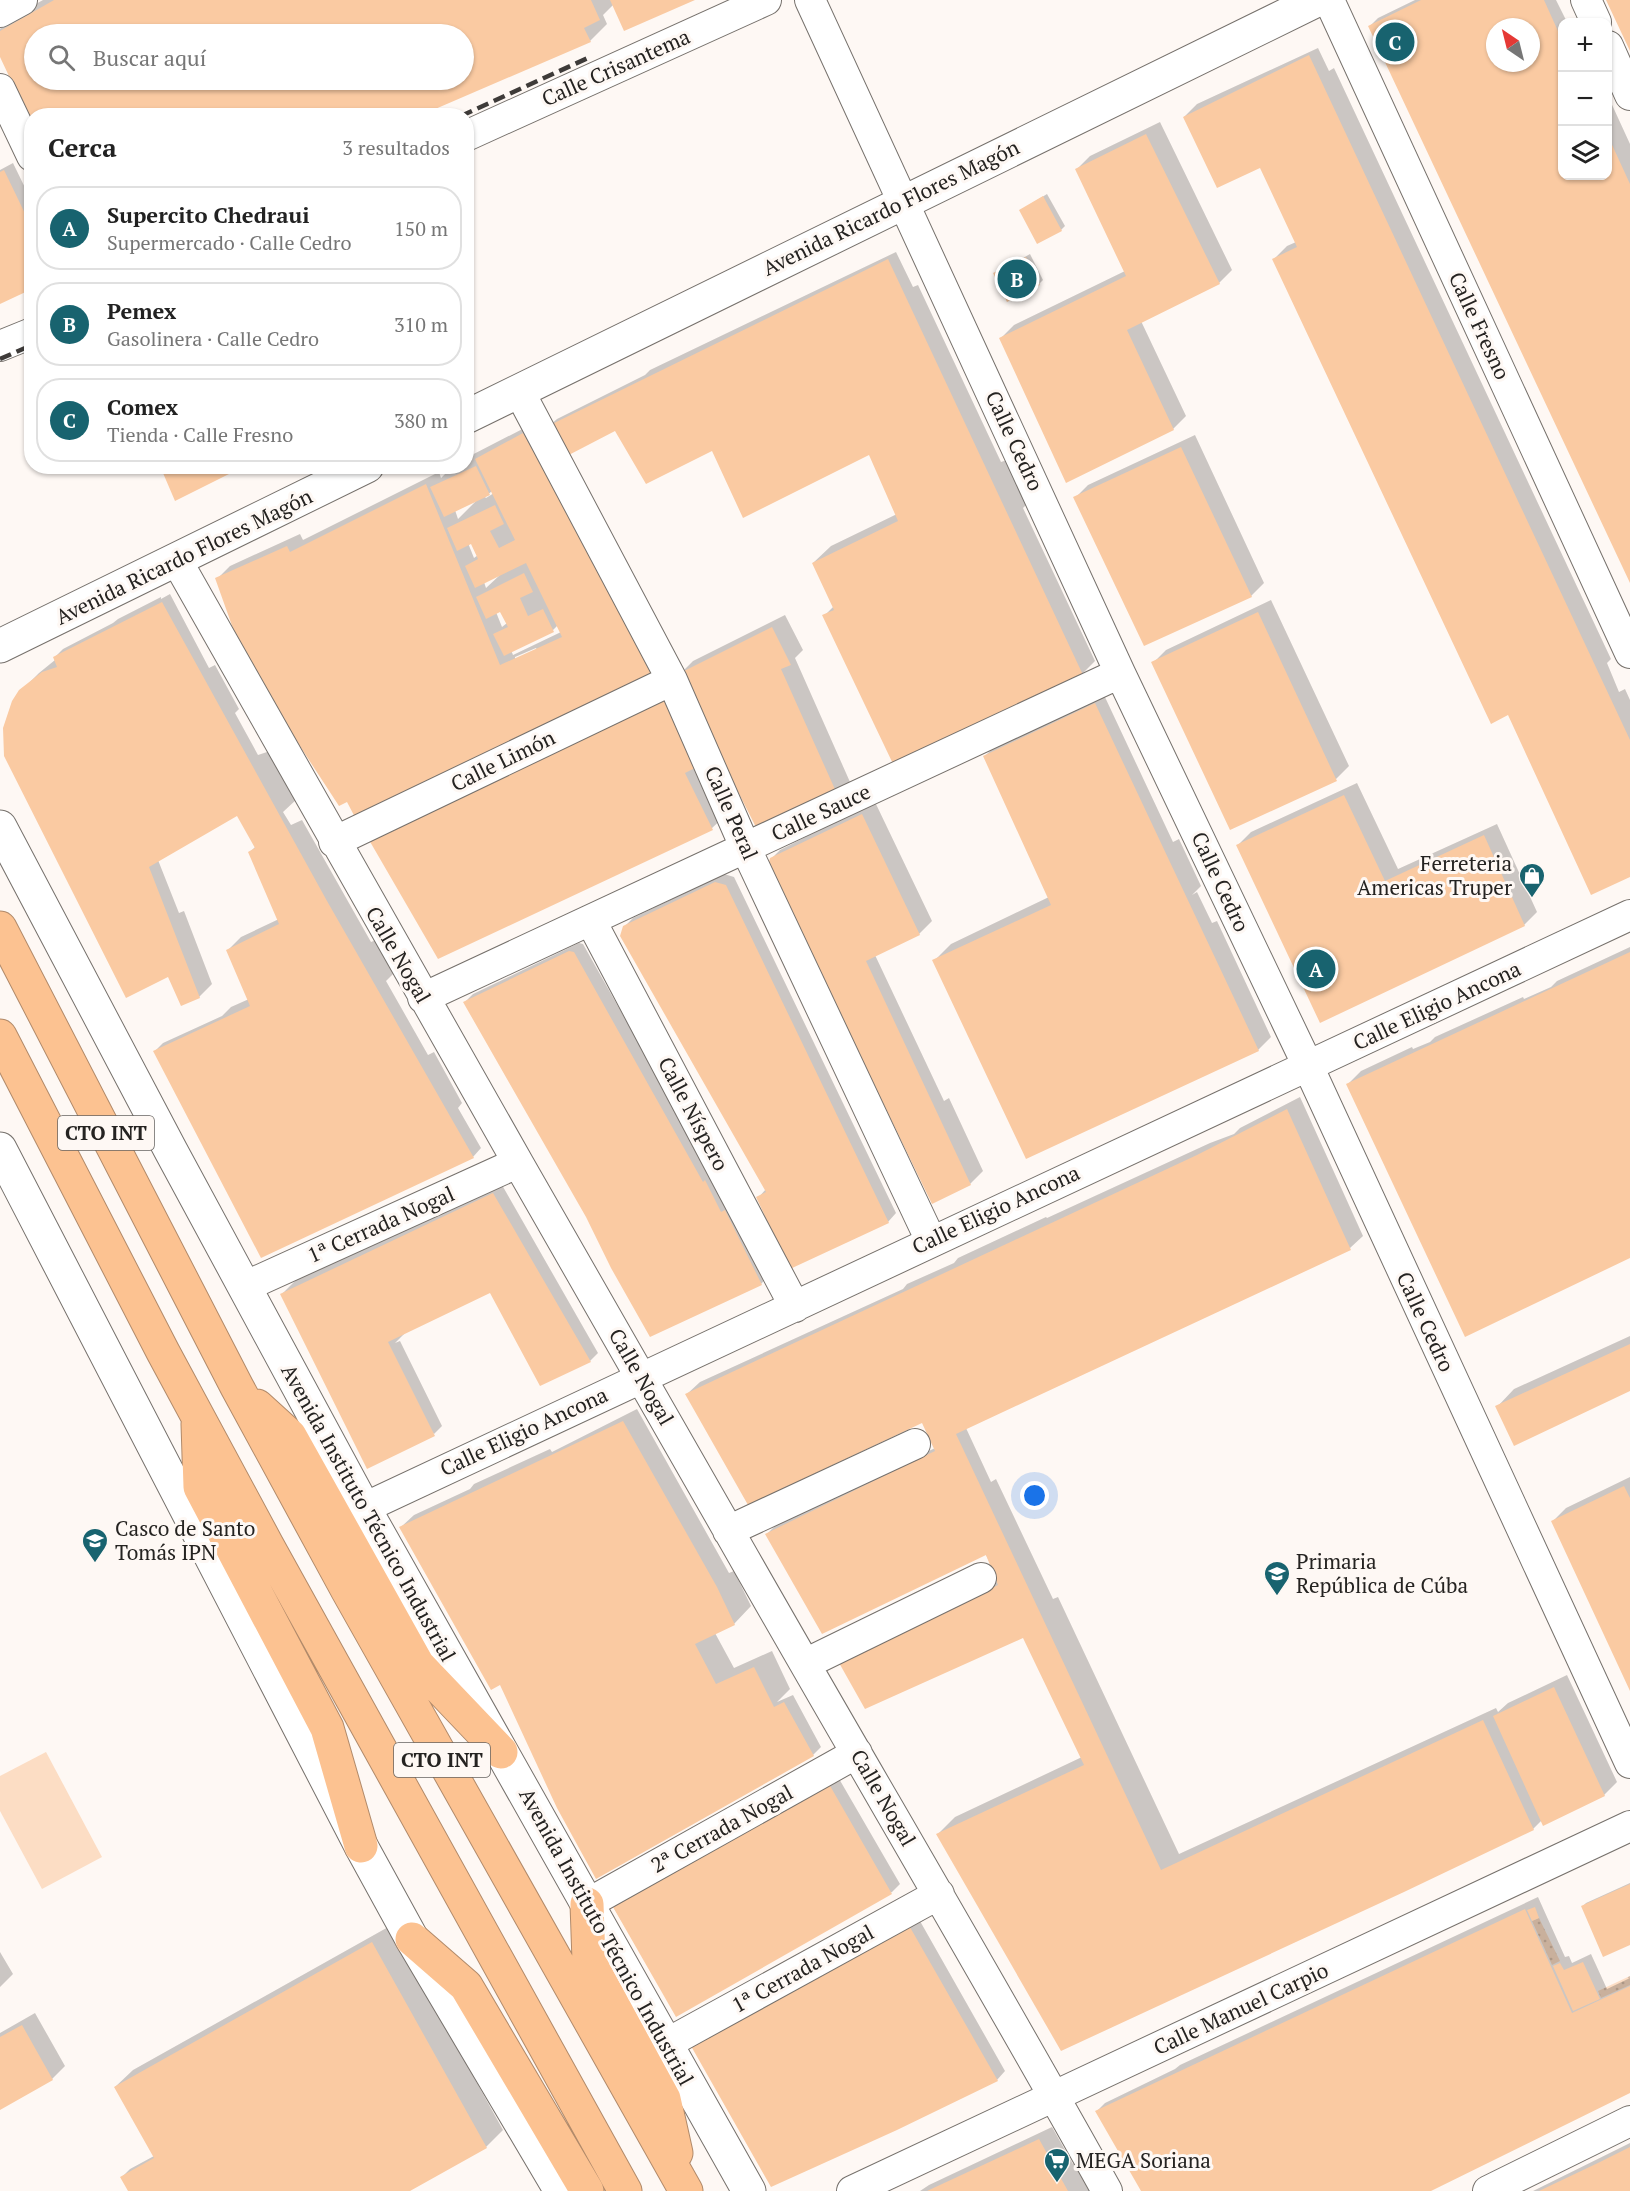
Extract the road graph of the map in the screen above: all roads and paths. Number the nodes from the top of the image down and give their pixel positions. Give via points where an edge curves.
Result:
1 (22, 0) edge
2 (766, 0) edge
3 (810, 0) edge
4 (1317, 0) edge
5 (1329, 0) edge
6 (1586, 0) edge
7 (0, 12) edge
8 (1594, 18) edge
9 (1612, 55) edge
10 (0, 89) edge
11 (1630, 95) edge
12 (474, 131) edge
13 (18, 146) edge
14 (904, 202) junction
15 (24, 336) edge
16 (0, 346) edge
17 (519, 391) junction
18 (474, 413) edge
19 (351, 474) edge
20 (177, 561) junction
21 (0, 646) edge
22 (1630, 653) edge
23 (1120, 673) junction
24 (672, 680) junction
25 (0, 827) edge
26 (334, 842) junction
27 (746, 849) junction
28 (1630, 915) edge
29 (591, 921) junction
30 (4, 934) edge
31 (423, 998) junction
32 (0, 1036) edge
33 (1308, 1066) junction
34 (0, 1149) edge
35 (517, 1163) junction
36 (931, 1241) junction
37 (244, 1287) junction
38 (795, 1307) junction
39 (641, 1377) junction
40 (237, 1387) junction
41 (198, 1416) junction
42 (915, 1444) dead end
43 (364, 1508) junction
44 (728, 1531) junction
45 (981, 1578) dead end
46 (806, 1664) junction
47 (501, 1752) junction
48 (857, 1753) junction
49 (1630, 1763) edge
50 (1630, 1826) edge
51 (361, 1846) junction
52 (939, 1894) junction
53 (587, 1904) junction
54 (412, 1939) junction
55 (666, 2044) junction
56 (1055, 2098) junction
57 (1630, 2121) edge
58 (684, 2189) edge
59 (561, 2191) edge
60 (587, 2191) edge
61 (625, 2191) edge
62 (749, 2191) edge
63 (852, 2191) edge
64 (1107, 2191) edge
65 (1488, 2191) edge

1 - 7 street
2 - 12 street, Calle Crisantema
3 - 14 street, Calle Cedro
4 - 14 main road, Avenida Ricardo Flores Magón
5 - 22 street, Calle Fresno
6 - 8 street
9 - 11 street
10 - 13 street
14 - 17 main road, Avenida Ricardo Flores Magón
14 - 23 street, Calle Cedro
15 - 16 street
17 - 18 main road, Avenida Ricardo Flores Magón
17 - 24 street, Calle Peral
19 - 20 main road, Avenida Ricardo Flores Magón
20 - 21 main road, Avenida Ricardo Flores Magón
20 - 26 street, Calle Nogal
23 - 27 street, Calle Sauce
23 - 33 street, Calle Cedro
24 - 26 street, Calle Limón
24 - 27 street, Calle Peral
25 - 37 main road, Avenida Instituto Técnico Industrial / CTO INT
26 - 31 street, Calle Nogal
27 - 29 street, Calle Sauce
27 - 36 street, Calle Peral
28 - 33 street, Calle Eligio Ancona
29 - 31 street, Calle Sauce
29 - 38 street, Calle Níspero
30 - 40 highway, CTO INT
31 - 35 street, Calle Nogal
32 - 41 highway, CTO INT
33 - 36 street, Calle Eligio Ancona
33 - 49 street, Calle Cedro
34 - 51 main road
35 - 37 street, 1ª Cerrada Nogal
35 - 39 street, Calle Nogal
36 - 38 street, Calle Eligio Ancona
37 - 43 main road, Avenida Instituto Técnico Industrial / CTO INT
38 - 39 street, Calle Eligio Ancona
39 - 43 street, Calle Eligio Ancona
39 - 44 street, Calle Nogal
40 - 47 highway via 290,1436 418,1665
40 - 58 highway, CTO INT
41 - 51 highway via 200,1487 327,1728
41 - 61 highway, CTO INT
42 - 44 street
43 - 47 main road, Avenida Instituto Técnico Industrial / CTO INT
44 - 46 street, Calle Nogal
45 - 46 street
46 - 48 street, Calle Nogal
47 - 53 main road, Avenida Instituto Técnico Industrial / CTO INT
48 - 52 street, Calle Nogal
48 - 53 street, 2ª Cerrada Nogal
50 - 56 street, Calle Manuel Carpio
51 - 54 main road
52 - 55 street, 1ª Cerrada Nogal
52 - 56 street, Calle Nogal
53 - 55 main road, Avenida Instituto Técnico Industrial / CTO INT
53 - 58 highway via 589,1961 664,2098
54 - 59 main road
54 - 60 highway via 466,1986
55 - 62 main road, Avenida Instituto Técnico Industrial / CTO INT
56 - 63 street, Calle Manuel Carpio
56 - 64 street, Calle Nogal
57 - 65 street

